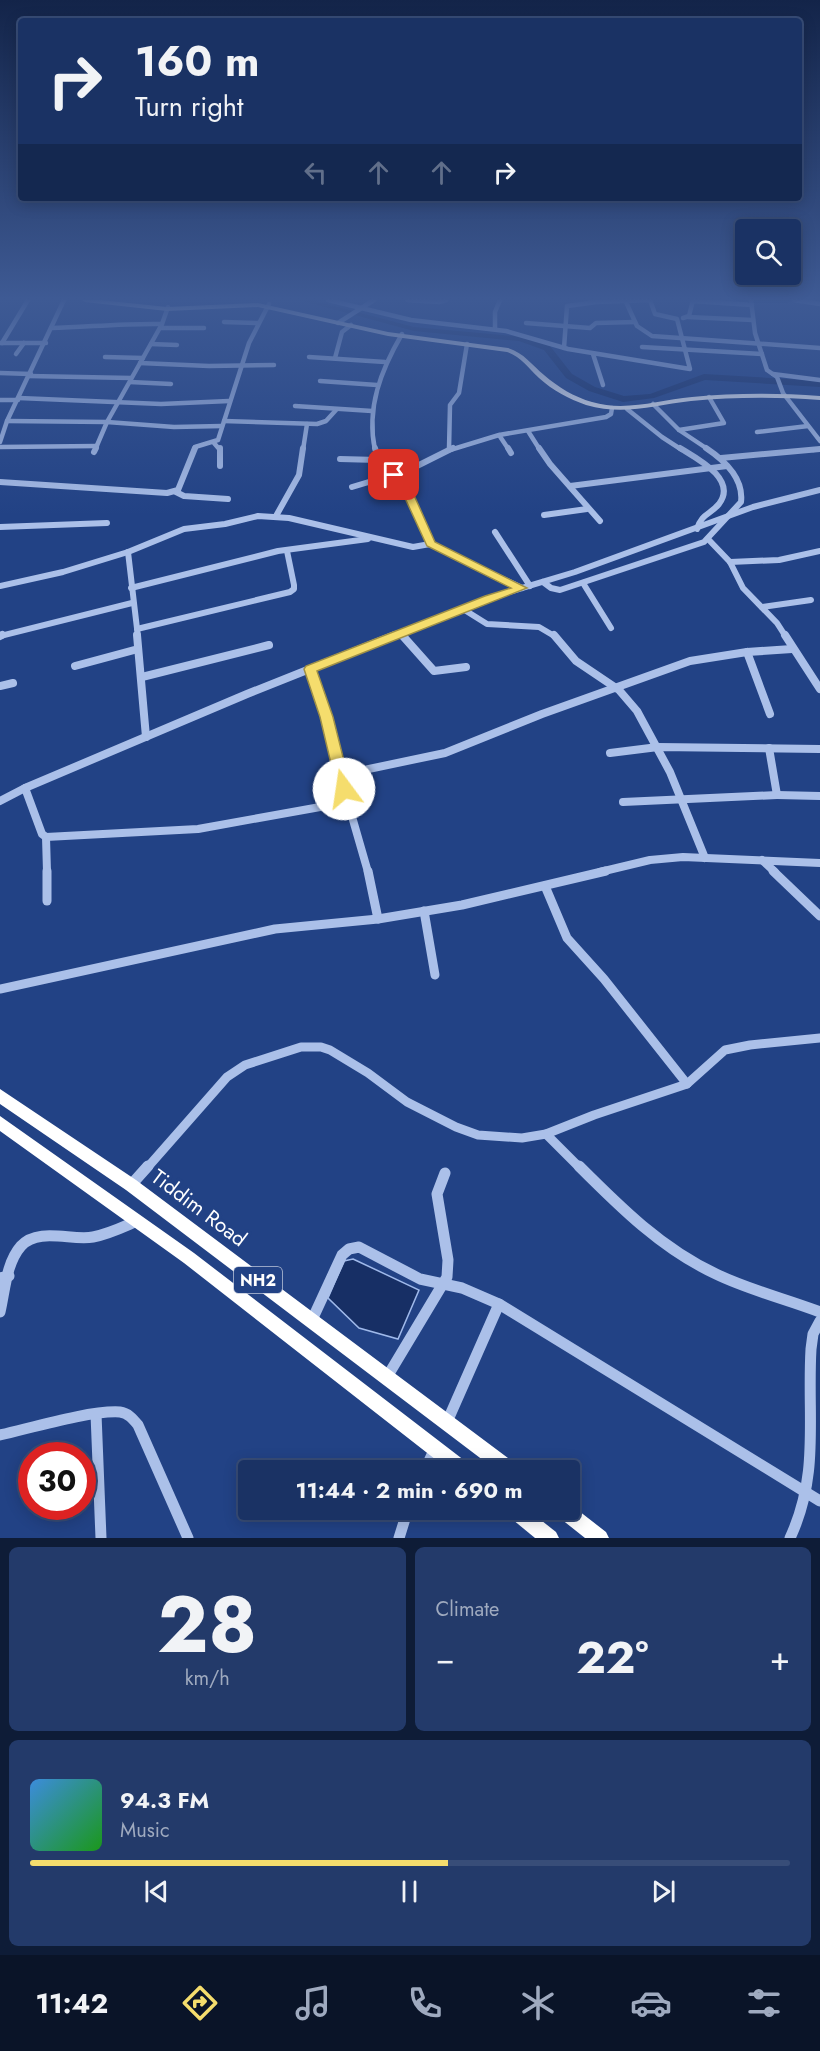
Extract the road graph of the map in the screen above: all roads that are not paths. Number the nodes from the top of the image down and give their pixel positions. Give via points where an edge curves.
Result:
1 (32, 372) edge
2 (135, 372) edge
3 (240, 372) edge
4 (382, 372) edge
5 (461, 372) edge
6 (537, 372) edge
7 (544, 372) edge
8 (599, 372) edge
9 (770, 372) edge
10 (0, 373) edge
11 (30, 375) junction
12 (775, 375) junction
13 (130, 380) junction
14 (820, 380) edge
15 (320, 381) dead end
16 (171, 384) dead end
17 (377, 385) junction
18 (603, 385) dead end
19 (784, 394) junction
20 (820, 397) edge
21 (709, 398) junction
22 (0, 399) edge
23 (19, 399) junction
24 (120, 401) junction
25 (229, 401) junction
26 (655, 405) junction
27 (295, 406) dead end
28 (612, 408) junction
29 (627, 409) junction
30 (336, 410) junction
31 (372, 411) junction
32 (7, 421) junction
33 (107, 422) junction
34 (223, 424) junction
35 (307, 424) junction
36 (3, 427) edge
37 (810, 428) junction
38 (820, 429) edge
39 (679, 430) junction
40 (528, 431) junction
41 (757, 432) dead end
42 (499, 435) junction
43 (820, 441) edge
44 (0, 442) edge
45 (214, 443) junction
46 (0, 447) edge
47 (448, 449) junction
48 (820, 449) edge
49 (511, 453) dead end
50 (721, 458) junction
51 (340, 459) dead end
52 (378, 460) junction
53 (220, 466) dead end
54 (727, 466) junction
55 (712, 468) junction
56 (394, 475) junction
57 (0, 482) edge
58 (570, 486) junction
59 (352, 487) dead end
60 (820, 490) edge
61 (176, 492) junction
62 (228, 499) dead end
63 (587, 509) junction
64 (732, 514) junction
65 (544, 515) dead end
66 (276, 516) junction
67 (600, 521) dead end
68 (107, 524) dead end
69 (0, 527) edge
70 (697, 529) junction
71 (495, 532) dead end
72 (379, 538) junction
73 (708, 539) junction
74 (430, 544) junction
75 (287, 551) junction
76 (820, 551) edge
77 (128, 552) junction
78 (629, 560) junction
79 (730, 562) junction
80 (582, 584) junction
81 (546, 585) junction
82 (0, 586) edge
83 (530, 586) junction
84 (131, 588) junction
85 (522, 588) junction
86 (811, 600) dead end
87 (132, 603) junction
88 (762, 607) junction
89 (464, 609) junction
90 (611, 628) dead end
91 (137, 629) junction
92 (400, 633) junction
93 (0, 636) edge
94 (269, 645) dead end
95 (138, 649) junction
96 (792, 650) junction
97 (747, 652) junction
98 (75, 666) dead end
99 (466, 667) dead end
100 (310, 669) junction
101 (142, 677) junction
102 (13, 683) dead end
103 (0, 686) edge
104 (616, 687) junction
105 (820, 689) edge
106 (770, 714) dead end
107 (146, 737) junction
108 (658, 747) junction
109 (769, 748) junction
110 (820, 749) edge
111 (610, 753) dead end
112 (340, 775) junction
113 (25, 788) junction
114 (777, 795) junction
115 (820, 796) edge
116 (679, 798) junction
117 (0, 801) edge
118 (348, 802) junction
119 (623, 802) dead end
120 (46, 837) junction
121 (705, 858) junction
122 (762, 860) junction
123 (820, 863) edge
124 (545, 886) junction
125 (47, 902) dead end
126 (424, 911) junction
127 (820, 916) edge
128 (378, 919) junction
129 (435, 975) dead end
130 (0, 989) edge
131 (820, 1038) edge
132 (687, 1084) junction
133 (0, 1096) edge
134 (0, 1123) edge
135 (546, 1134) junction
136 (445, 1173) dead end
137 (131, 1185) junction
138 (137, 1221) junction
139 (5, 1277) edge
140 (445, 1284) junction
141 (499, 1304) junction
142 (0, 1312) edge
143 (820, 1312) edge
144 (312, 1320) junction
145 (820, 1321) edge
146 (387, 1377) junction
147 (96, 1414) junction
148 (447, 1422) junction
149 (0, 1435) edge
150 (435, 1448) junction
151 (430, 1460) edge
152 (450, 1460) edge
153 (497, 1460) edge
154 (814, 1496) edge
155 (405, 1520) edge
156 (527, 1520) edge
157 (576, 1520) edge
158 (101, 1538) edge
159 (188, 1538) edge
160 (399, 1538) edge
161 (550, 1538) edge
162 (600, 1538) edge
163 (790, 1538) edge

1 - 11 street
2 - 13 street
3 - 25 street
4 - 17 street
5 - 47 street via 457,399 450,405
6 - 28 highway via 555,387 587,403
7 - 26 highway via 556,383 590,400 619,406
8 - 18 street
9 - 12 street
10 - 11 street
11 - 13 street
11 - 23 street
12 - 14 street
12 - 19 street
13 - 16 street
13 - 24 street
15 - 17 street
17 - 31 street
19 - 20 highway
19 - 21 highway
19 - 26 highway via 688,396
19 - 37 street
21 - 26 highway
21 - 39 street via 724,423
22 - 23 street
23 - 24 street
23 - 32 street
24 - 25 street
24 - 33 street
25 - 34 street
26 - 29 highway
26 - 39 street
27 - 30 street
28 - 29 highway
28 - 40 street via 606,417
29 - 55 street via 658,435
30 - 31 street
30 - 35 street via 326,421
31 - 52 street
32 - 33 street
32 - 36 street
33 - 34 street via 174,427
33 - 46 street via 96,449
34 - 35 street
34 - 45 street
35 - 66 street via 298,475
36 - 44 street
37 - 38 street
37 - 41 street
37 - 43 street
39 - 50 street
40 - 42 street
40 - 58 street
42 - 47 street
42 - 49 street
45 - 53 street via 220,446
45 - 61 street via 195,447
47 - 56 street
48 - 50 street
50 - 54 street
51 - 52 street
52 - 56 street via 384,470
54 - 55 street
54 - 64 street via 742,493
55 - 58 street
55 - 70 street via 723,493 719,504 698,522
56 - 59 street
56 - 74 street via 404,484
57 - 61 street
58 - 63 street
60 - 64 street
61 - 62 street
63 - 65 street
63 - 67 street
64 - 70 street
64 - 73 street
66 - 72 street
66 - 77 street via 189,528
68 - 69 street
70 - 78 street
71 - 83 street
72 - 74 street via 413,548
72 - 75 street via 328,541
73 - 78 street
73 - 79 street
74 - 85 street
75 - 84 street
75 - 91 street via 294,585 290,592
76 - 79 street via 779,560
77 - 82 street
77 - 84 street
78 - 80 street
78 - 81 street
79 - 88 street via 743,588
80 - 81 street via 560,590
80 - 90 street
81 - 83 street
83 - 85 street
84 - 87 street
85 - 89 street
86 - 88 street
87 - 91 street
87 - 93 street
88 - 96 street
89 - 92 street
89 - 104 street via 488,625 547,630 578,663
91 - 95 street
92 - 99 street via 434,671
92 - 100 street
94 - 101 street
95 - 98 street
95 - 101 street
96 - 97 street
96 - 105 street
97 - 104 street via 690,661
97 - 106 street
100 - 107 street
100 - 112 street via 327,717
101 - 107 street
102 - 103 street
104 - 108 street via 636,708
104 - 112 street via 445,753
107 - 113 street
108 - 109 street
108 - 111 street
108 - 116 street
109 - 110 street
109 - 114 street
112 - 118 street
113 - 117 street
113 - 120 street
114 - 115 street
114 - 116 street
116 - 119 street
116 - 121 street
118 - 120 street via 198,829
118 - 128 street
120 - 125 street
121 - 122 street
121 - 124 street via 650,861
122 - 123 street
122 - 127 street
124 - 126 street
124 - 132 street via 567,938
126 - 128 street
126 - 129 street
128 - 130 street via 275,929
131 - 132 street via 725,1050
132 - 135 street
133 - 137 highway, Tiddim Road / NH2
134 - 138 highway, NH2
135 - 137 street via 522,1138 478,1135 407,1102 330,1050 301,1047 245,1065 227,1077
135 - 143 street via 616,1202 684,1257 727,1279
136 - 140 street via 437,1194 448,1260
137 - 144 highway, Tiddim Road / NH2
138 - 139 street via 96,1237 31,1238 17,1252
138 - 150 highway, NH2
139 - 142 street
140 - 141 street
140 - 144 street via 420,1279 354,1247 342,1255
140 - 146 street
141 - 148 street
141 - 154 street
144 - 146 highway, Tiddim Road / NH2
145 - 154 street via 810,1358
146 - 148 highway, Tiddim Road / NH2
147 - 149 street
147 - 158 street
147 - 159 street via 120,1412 131,1416 138,1425
148 - 153 highway, Tiddim Road / NH2
150 - 151 street
150 - 152 highway, NH2
154 - 163 street
155 - 160 street
156 - 161 highway
157 - 162 highway

